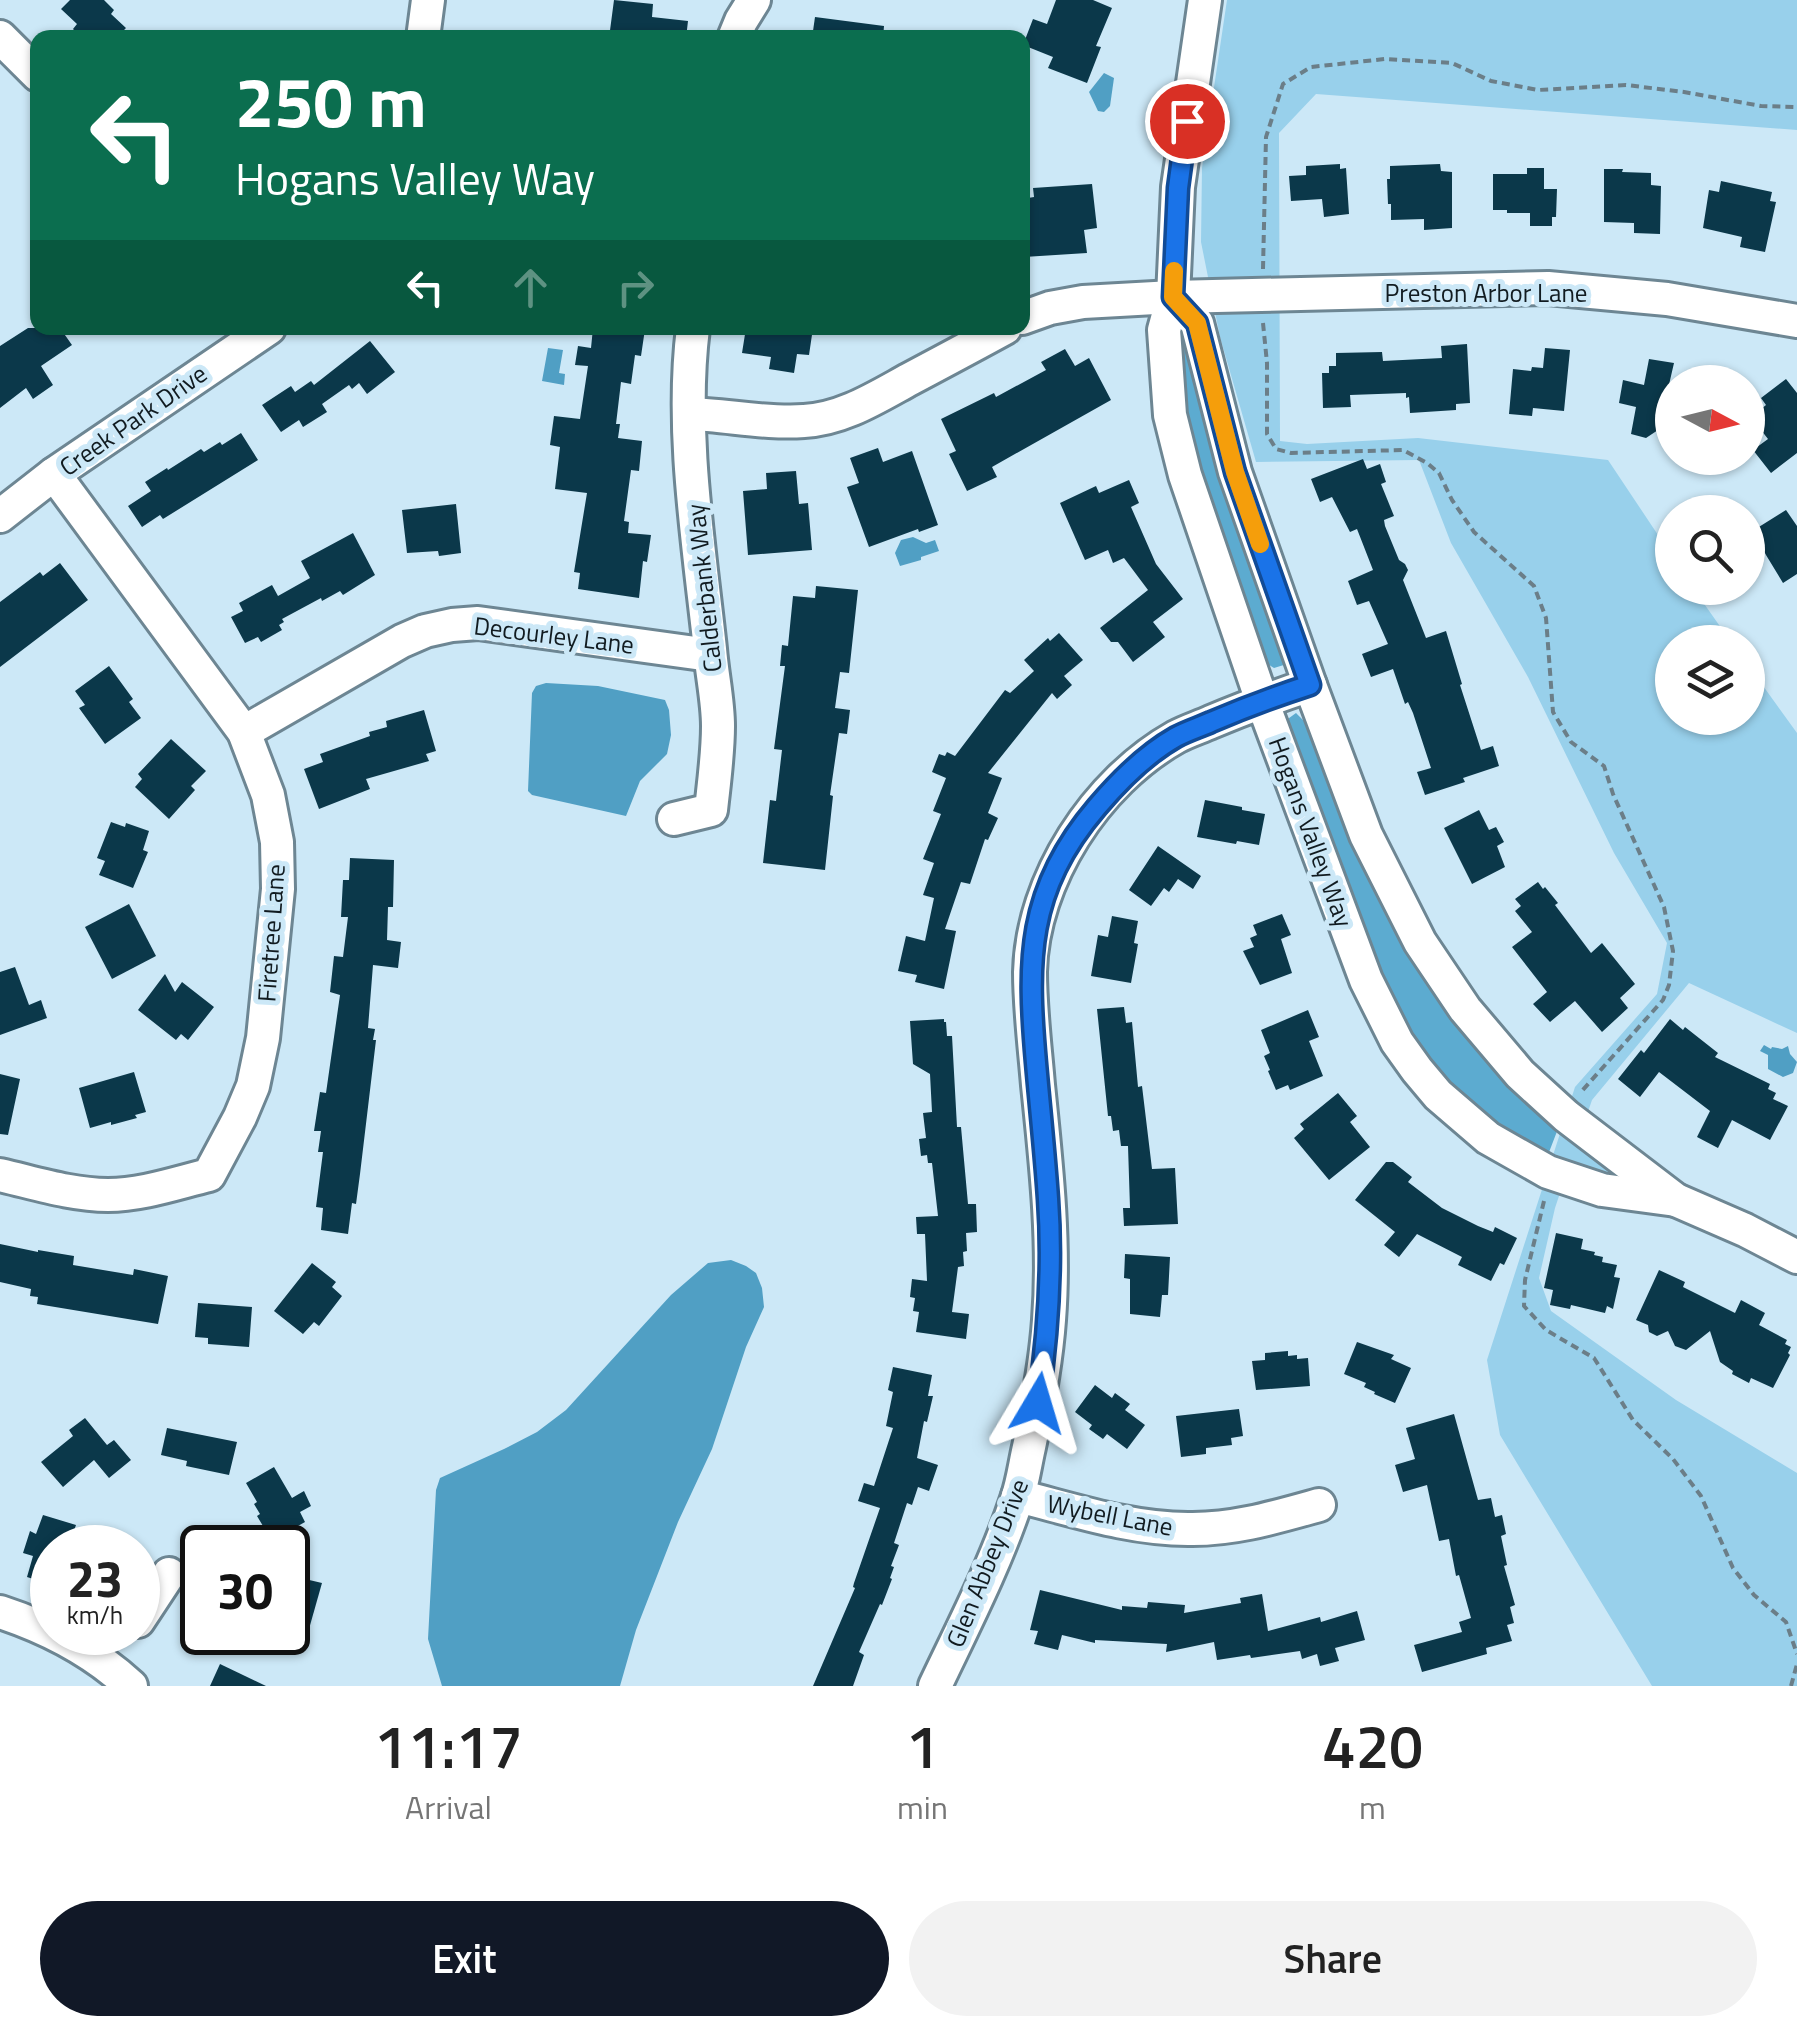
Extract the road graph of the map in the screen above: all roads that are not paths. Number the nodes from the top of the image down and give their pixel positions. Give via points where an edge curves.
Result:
1 (428, 0) edge
2 (754, 0) edge
3 (1205, 0) edge
4 (424, 30) edge
5 (737, 30) edge
6 (0, 37) edge
7 (30, 66) edge
8 (1173, 297) junction
9 (1030, 315) edge
10 (1797, 321) edge
11 (693, 335) edge
12 (993, 335) edge
13 (228, 338) edge
14 (689, 414) junction
15 (54, 474) junction
16 (0, 516) edge
17 (710, 655) junction
18 (1310, 685) junction
19 (1262, 700) junction
20 (244, 732) junction
21 (674, 819) dead end
22 (0, 1175) edge
23 (1676, 1200) junction
24 (1797, 1257) edge
25 (1018, 1496) junction
26 (1319, 1505) dead end
27 (169, 1574) dead end
28 (160, 1587) edge
29 (0, 1612) edge
30 (120, 1675) edge
31 (935, 1686) edge

1 - 4 street
2 - 5 street
3 - 8 street, Hogans Valley Way via 1178,188
6 - 7 street
8 - 9 street, Preston Arbor Lane via 1083,302
8 - 10 street, Preston Arbor Lane via 1548,288
8 - 18 street, Hogans Valley Way via 1197,323 1235,472
8 - 19 street, Hogans Valley Way via 1164,330 1170,415
11 - 14 street, Calderbank Way
12 - 14 street via 830,417 805,422
13 - 15 street, Creek Park Drive
14 - 17 street, Calderbank Way
15 - 16 street, Creek Park Drive
15 - 20 street, Firetree Lane
17 - 20 street, Decourley Lane via 493,624 452,625 402,641
17 - 21 street, Calderbank Way via 718,722 710,810
18 - 19 street, Glen Abbey Drive
18 - 23 street, Hogans Valley Way via 1366,835 1420,942 1465,1009 1569,1119
19 - 23 street, Hogans Valley Way via 1366,980 1397,1042 1438,1095 1488,1138 1552,1173 1602,1190
19 - 25 street, Glen Abbey Drive via 1177,737 1143,760 1078,829 1045,894 1030,984 1048,1202 1049,1319
20 - 22 street, Firetree Lane via 268,795 277,842 277,904 262,1038 240,1117 208,1175 141,1192 78,1192
23 - 24 street, Hogans Valley Way
25 - 26 street, Wybell Lane via 1110,1520 1190,1529 1265,1521
25 - 31 street, Glen Abbey Drive
27 - 28 street
29 - 30 street via 46,1630

